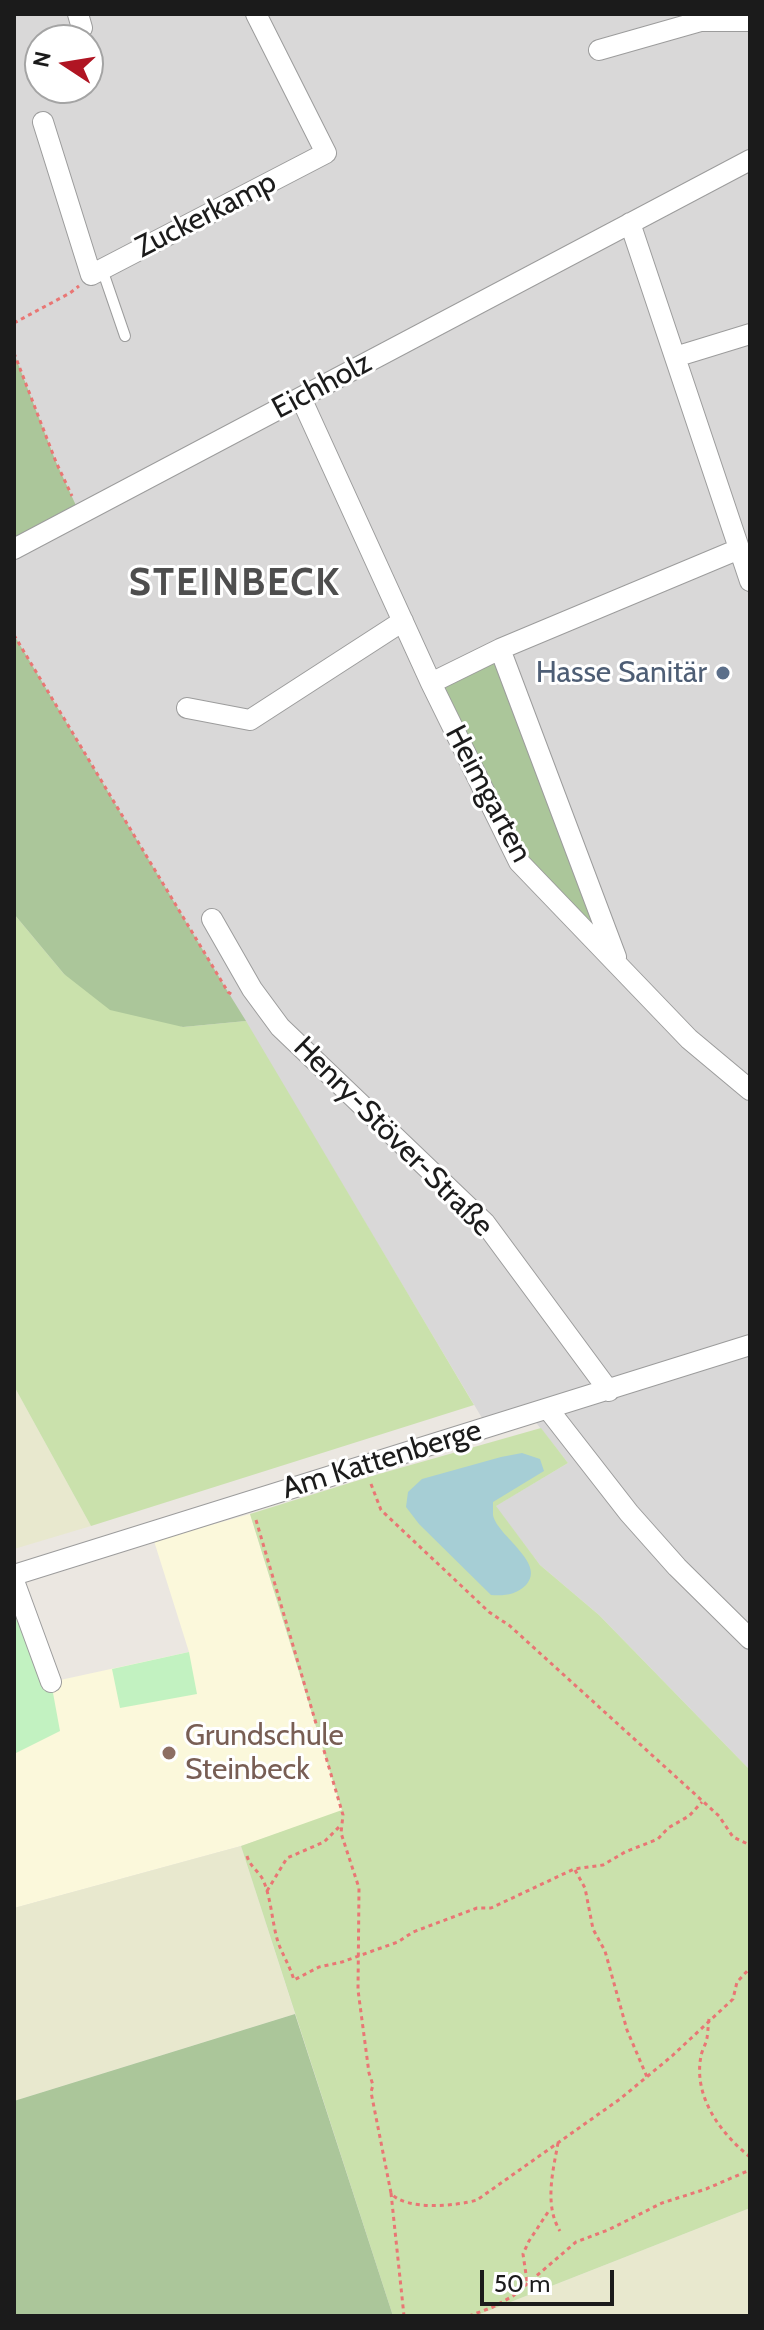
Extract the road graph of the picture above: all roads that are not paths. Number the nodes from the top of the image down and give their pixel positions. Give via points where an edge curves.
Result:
1 (256, 14) edge
2 (750, 21) edge
3 (599, 50) dead end
4 (43, 122) dead end
5 (750, 160) edge
6 (630, 223) junction
7 (96, 272) junction
8 (750, 334) edge
9 (125, 336) dead end
10 (675, 357) junction
11 (301, 398) junction
12 (742, 543) edge
13 (14, 549) edge
14 (750, 581) edge
15 (403, 621) junction
16 (500, 649) junction
17 (431, 683) junction
18 (187, 708) dead end
19 (212, 919) dead end
20 (620, 969) junction
21 (750, 1090) edge
22 (750, 1345) edge
23 (609, 1391) junction
24 (548, 1409) junction
25 (14, 1575) edge
26 (14, 1581) edge
27 (747, 1632) edge
28 (51, 1682) dead end

1 - 7 street, Zuckerkamp via 326,153
2 - 3 street via 701,21
4 - 7 street
5 - 6 street, Eichholz
6 - 10 street
6 - 11 street, Eichholz
7 - 9 lane
8 - 10 street
10 - 12 street
11 - 13 street, Eichholz
11 - 15 street, Heimgarten
12 - 14 street
12 - 16 street
15 - 17 street, Heimgarten
15 - 18 street via 250,720
16 - 17 street
16 - 20 street, Heimgarten
17 - 20 street, Heimgarten via 519,862
19 - 23 street, Henry-Stöver-Straße via 280,1027 485,1223
20 - 21 street, Heimgarten via 689,1039
22 - 23 street, Am Kattenberge
23 - 24 street, Am Kattenberge
24 - 25 street, Am Kattenberge
24 - 27 street via 677,1567
26 - 28 street

